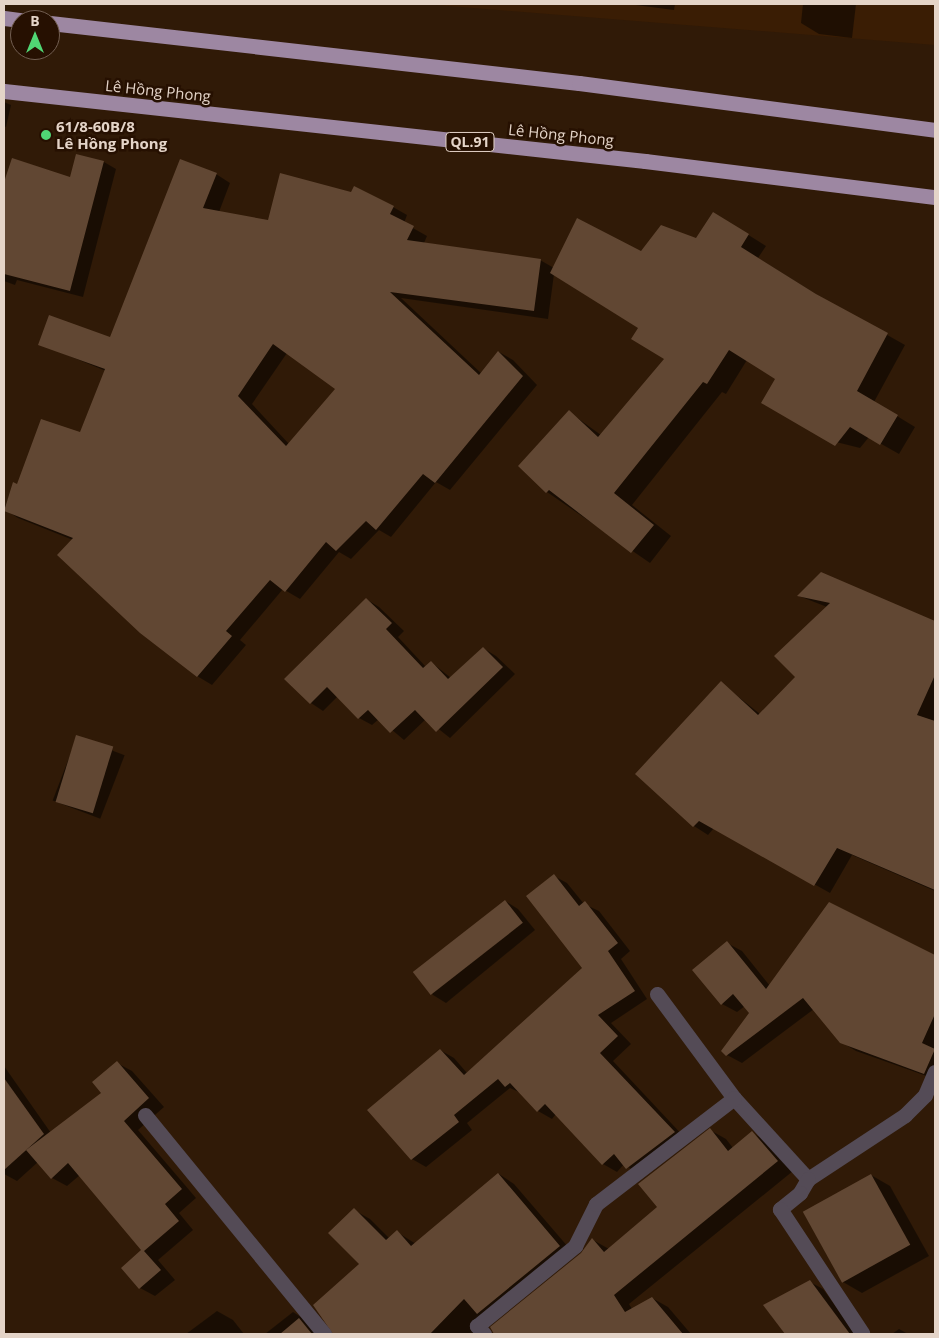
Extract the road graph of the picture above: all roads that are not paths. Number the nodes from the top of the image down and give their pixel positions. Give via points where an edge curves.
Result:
1 (60, 24) edge
2 (4, 91) edge
3 (935, 130) edge
4 (935, 197) edge
5 (657, 994) dead end
6 (935, 1072) edge
7 (734, 1098) junction
8 (145, 1115) dead end
9 (808, 1179) junction
10 (862, 1332) dead end
11 (324, 1334) edge
12 (484, 1334) edge

1 - 3 highway via 579,83
2 - 4 highway, Lê Hồng Phong / QL.91 via 645,161
5 - 7 lane
6 - 9 lane via 925,1095 905,1115
7 - 9 lane
7 - 12 lane via 596,1204 575,1246 477,1326
8 - 11 lane
9 - 10 lane via 800,1193 780,1209

